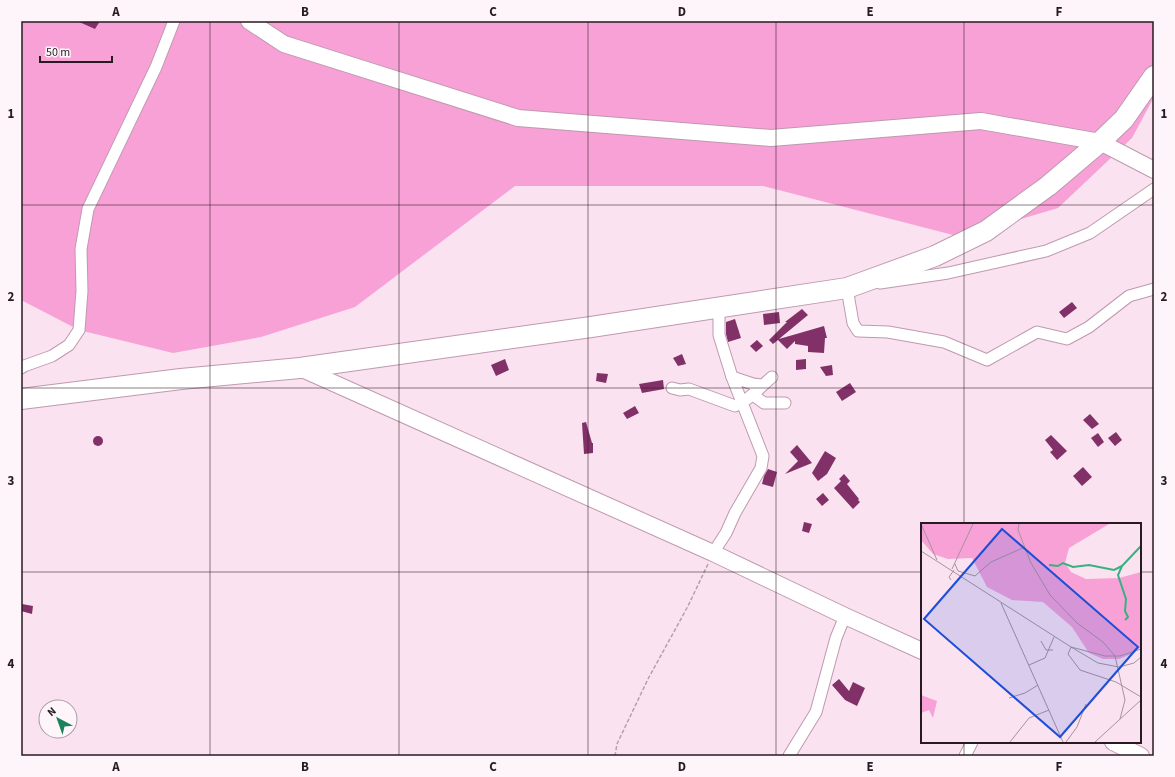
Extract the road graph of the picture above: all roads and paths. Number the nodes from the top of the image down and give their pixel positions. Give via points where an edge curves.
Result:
1 (174, 21) edge
2 (249, 21) edge
3 (1154, 76) edge
4 (1100, 142) junction
5 (1154, 170) edge
6 (1154, 189) edge
7 (847, 288) junction
8 (1154, 289) edge
9 (719, 308) junction
10 (21, 368) edge
11 (300, 368) junction
12 (732, 377) junction
13 (772, 377) dead end
14 (762, 385) junction
15 (672, 388) dead end
16 (753, 395) junction
17 (21, 399) edge
18 (743, 403) junction
19 (785, 404) dead end
20 (713, 553) junction
21 (845, 616) junction
22 (921, 652) edge
23 (972, 743) edge
24 (1115, 743) edge
25 (615, 756) edge
26 (789, 756) edge
27 (965, 756) edge
28 (1141, 756) edge

1 - 10 street via 156,67 88,209 81,249 82,291 79,330 69,345 52,356
2 - 4 street via 284,44 518,118 771,138 981,121
3 - 4 highway via 1124,119
4 - 5 street
4 - 7 highway via 1048,186 986,231 935,256
6 - 7 street via 1090,233 1046,251 948,273
7 - 8 street via 853,323 858,331 888,332 944,342 987,360 1037,332 1067,339 1089,328 1129,296
7 - 9 highway
9 - 11 highway
9 - 12 street via 719,335
11 - 17 highway via 181,379
11 - 20 street
12 - 14 street
12 - 18 street
13 - 14 street
14 - 16 street
15 - 18 street via 689,389 735,406
16 - 18 street
16 - 19 street via 764,403
18 - 20 street via 763,456 761,468
20 - 21 street
20 - 25 path via 642,692 617,744
21 - 22 street
21 - 26 street via 836,638 816,712
23 - 27 street
24 - 28 street

